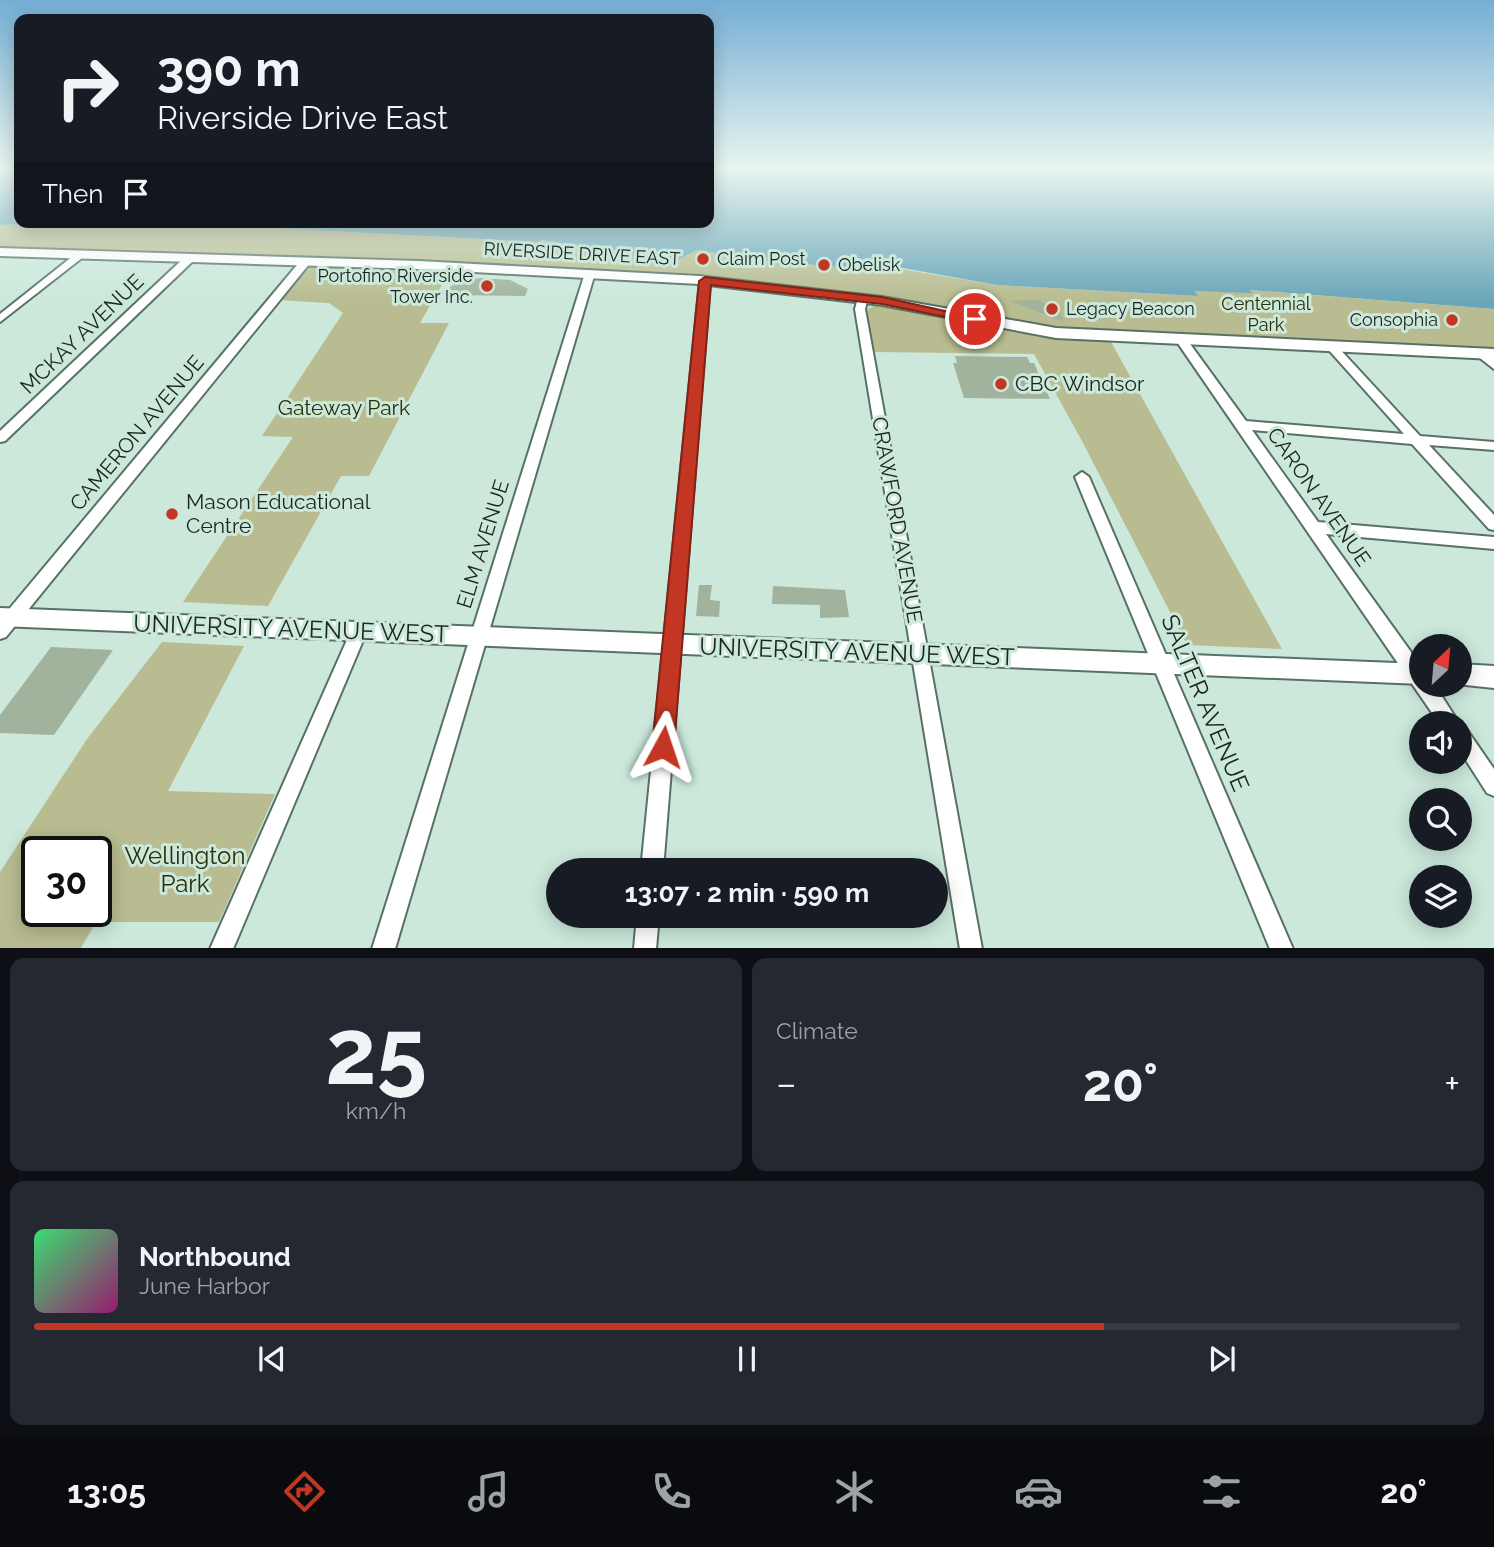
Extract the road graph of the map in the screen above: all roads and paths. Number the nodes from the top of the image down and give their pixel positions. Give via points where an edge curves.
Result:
1 (0, 252) edge
2 (82, 254) junction
3 (190, 258) junction
4 (306, 261) junction
5 (590, 273) junction
6 (705, 281) junction
7 (863, 298) junction
8 (0, 319) edge
9 (1181, 340) junction
10 (1331, 346) junction
11 (1487, 354) edge
12 (1494, 365) edge
13 (1241, 425) junction
14 (0, 438) edge
15 (1416, 440) junction
16 (1494, 446) edge
17 (1082, 477) dead end
18 (1494, 525) edge
19 (1313, 527) junction
20 (1494, 543) edge
21 (4, 622) edge
22 (359, 631) junction
23 (479, 636) junction
24 (672, 644) junction
25 (920, 654) junction
26 (1409, 662) edge
27 (1162, 664) junction
28 (1472, 676) edge
29 (1409, 677) edge
30 (1494, 677) edge
31 (1472, 754) edge
32 (1494, 786) edge
33 (653, 858) edge
34 (647, 928) edge
35 (221, 948) edge
36 (383, 948) edge
37 (645, 948) edge
38 (971, 948) edge
39 (1282, 948) edge

1 - 2 main road, RIVERSIDE DRIVE EAST
2 - 3 main road, RIVERSIDE DRIVE EAST
2 - 8 street
3 - 4 main road, RIVERSIDE DRIVE EAST
3 - 14 street, MCKAY AVENUE
4 - 5 main road, RIVERSIDE DRIVE EAST
4 - 21 street, CAMERON AVENUE
5 - 6 main road, RIVERSIDE DRIVE EAST
5 - 23 street, ELM AVENUE
6 - 7 main road, RIVERSIDE DRIVE EAST
6 - 24 street
7 - 9 main road, RIVERSIDE DRIVE EAST via 1056,333
7 - 25 street, CRAWFORD AVENUE via 860,309
9 - 10 main road, RIVERSIDE DRIVE EAST
9 - 13 street, CARON AVENUE
10 - 11 main road, RIVERSIDE DRIVE EAST
10 - 15 street
11 - 12 street
13 - 15 street
13 - 19 street, CARON AVENUE
15 - 16 street
15 - 18 street
17 - 27 street, SALTER AVENUE
19 - 20 street
19 - 26 street, CARON AVENUE
21 - 22 main road, UNIVERSITY AVENUE WEST
22 - 23 main road, UNIVERSITY AVENUE WEST
22 - 35 street
23 - 24 main road, UNIVERSITY AVENUE WEST
23 - 36 street, ELM AVENUE
24 - 25 main road, UNIVERSITY AVENUE WEST
24 - 33 street
25 - 27 main road, UNIVERSITY AVENUE WEST
25 - 38 street, CRAWFORD AVENUE
27 - 29 main road, UNIVERSITY AVENUE WEST
27 - 39 street, SALTER AVENUE
28 - 30 main road
31 - 32 street
34 - 37 street

